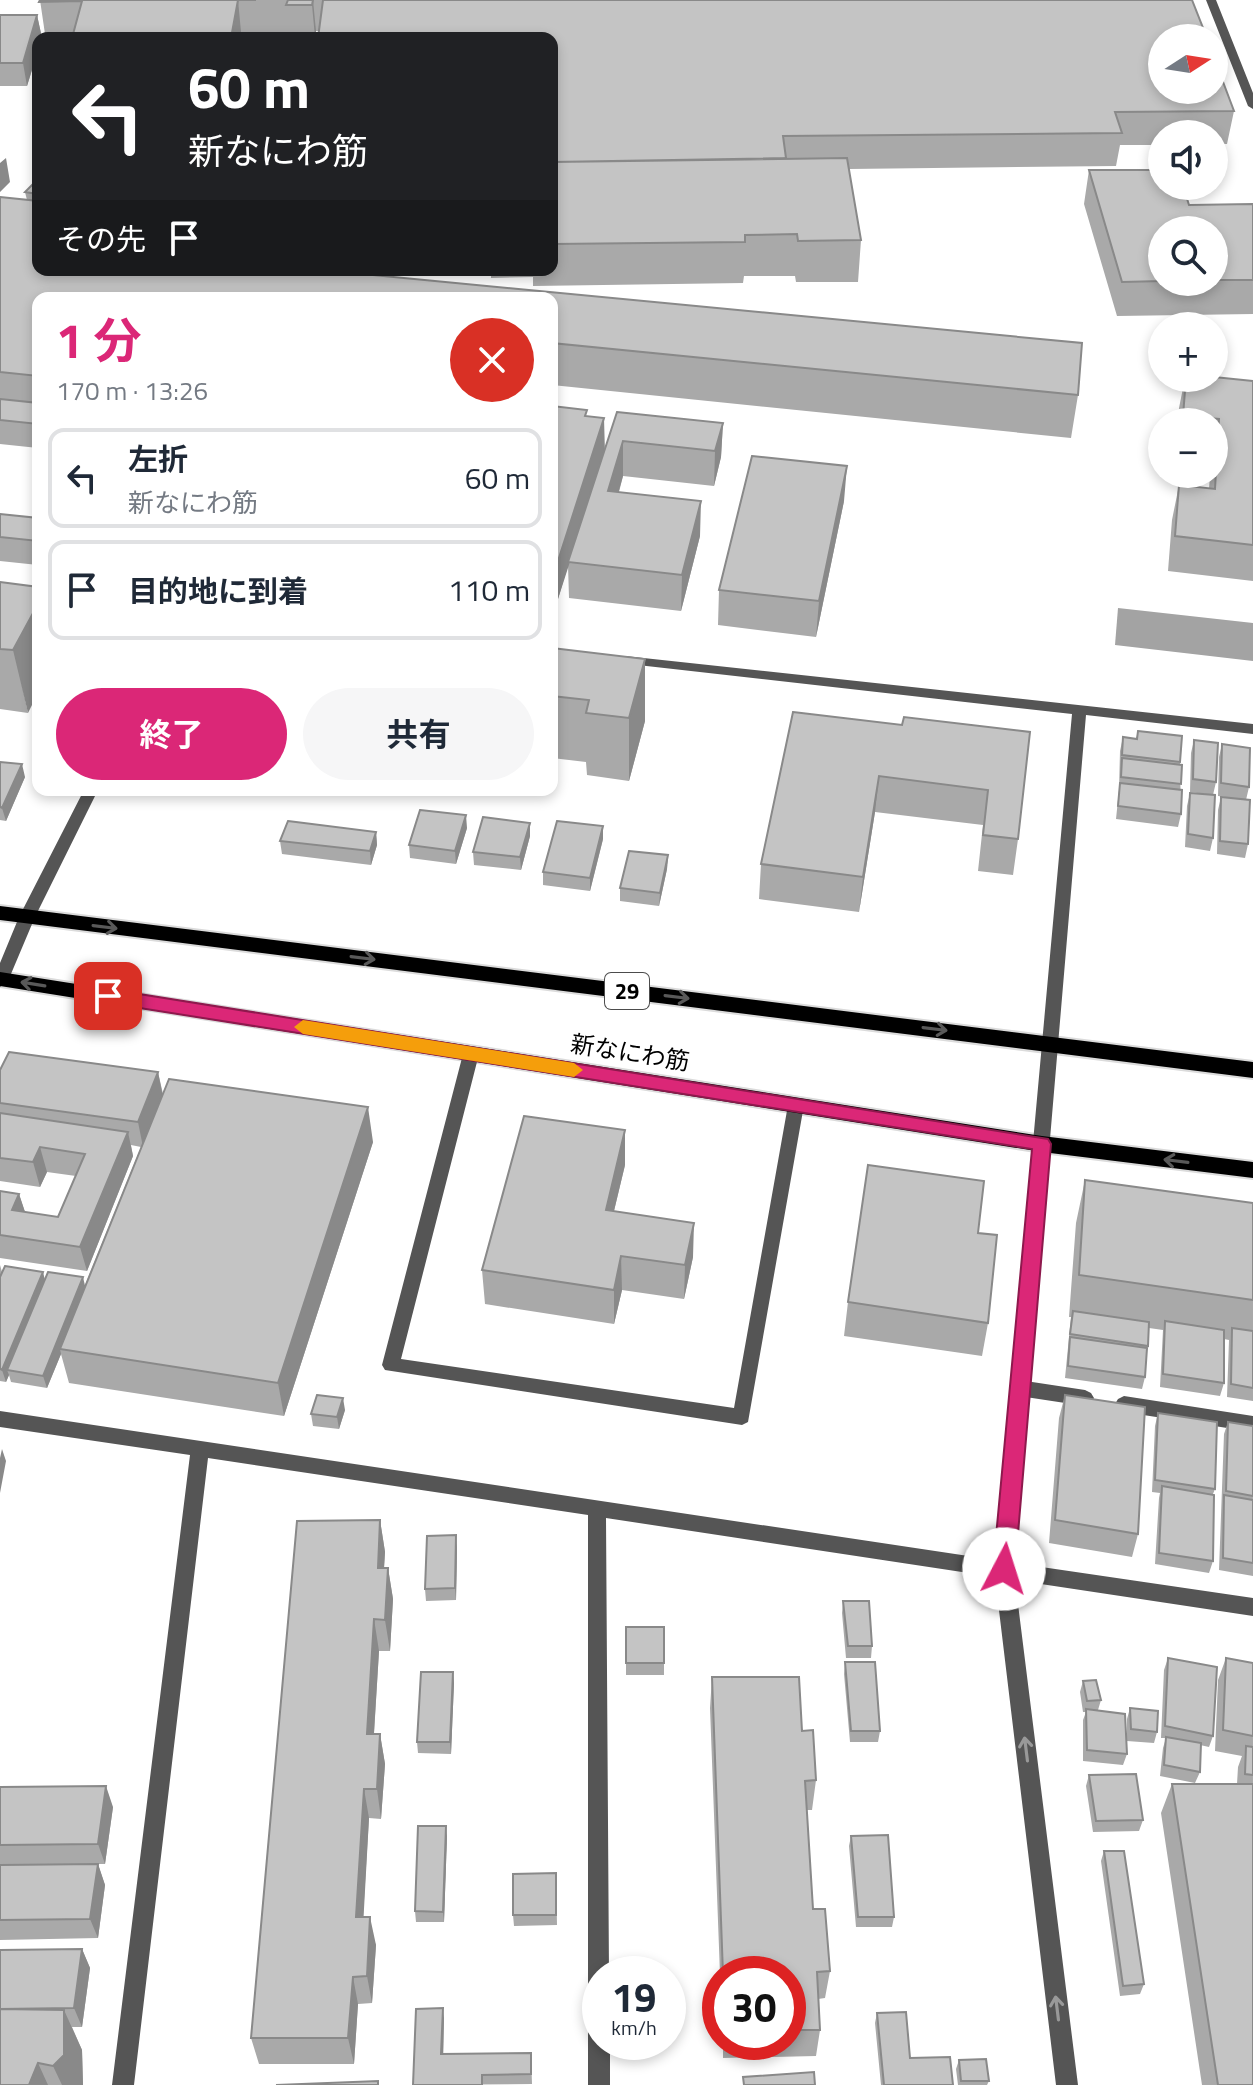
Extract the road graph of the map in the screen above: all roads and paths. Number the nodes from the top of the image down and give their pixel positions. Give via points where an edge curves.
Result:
1 (1211, 0) edge
2 (1253, 106) edge
3 (614, 658) edge
4 (1079, 709) junction
5 (1253, 729) edge
6 (88, 796) edge
7 (0, 913) edge
8 (27, 917) junction
9 (0, 980) edge
10 (1050, 1044) junction
11 (471, 1054) junction
12 (1253, 1070) edge
13 (796, 1105) junction
14 (1042, 1144) junction
15 (1253, 1170) edge
16 (1019, 1388) junction
17 (0, 1419) edge
18 (1253, 1424) edge
19 (200, 1451) junction
20 (597, 1510) junction
21 (1004, 1569) junction
22 (1253, 1607) edge
23 (123, 2085) edge
24 (599, 2085) edge
25 (1067, 2085) edge

1 - 2 street
3 - 4 street
4 - 5 street
4 - 10 street
6 - 8 street
7 - 8 main road, 29
8 - 9 street
8 -> 10 main road, 29
11 -> 9 main road, 新なにわ筋
10 - 12 main road, 29
10 - 14 street
11 - 13 main road, 新なにわ筋
11 - 13 street via 391,1365 742,1417
13 - 14 main road, 新なにわ筋
15 -> 14 main road, 新なにわ筋
14 - 16 street
16 - 18 street
16 - 21 street
17 - 19 street
19 - 20 street
19 - 23 street
20 - 21 street
20 - 24 street
21 - 22 street
25 -> 21 street

